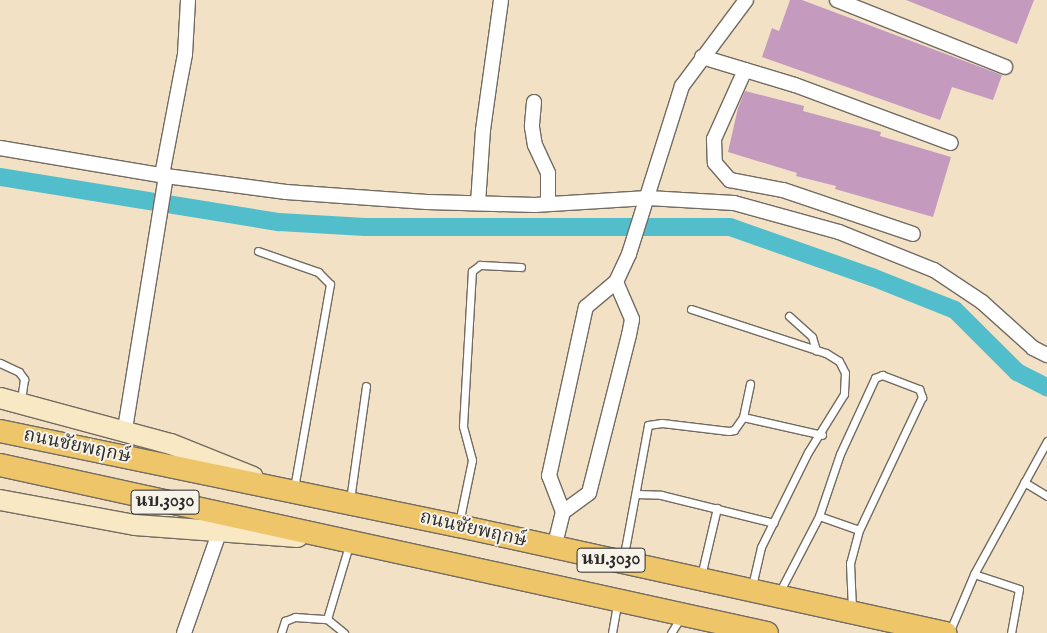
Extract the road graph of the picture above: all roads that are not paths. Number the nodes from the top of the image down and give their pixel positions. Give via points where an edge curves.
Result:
1 (188, 0) edge
2 (500, 0) edge
3 (746, 0) edge
4 (838, 0) edge
5 (702, 56) junction
6 (1005, 67) dead end
7 (745, 70) junction
8 (534, 102) dead end
9 (951, 144) dead end
10 (0, 148) edge
11 (164, 178) junction
12 (646, 203) junction
13 (478, 204) junction
14 (548, 204) junction
15 (913, 234) dead end
16 (258, 251) dead end
17 (521, 268) dead end
18 (616, 282) junction
19 (691, 308) dead end
20 (789, 316) dead end
21 (816, 350) junction
22 (1047, 355) edge
23 (0, 363) edge
24 (750, 384) dead end
25 (366, 386) dead end
26 (0, 398) edge
27 (21, 403) junction
28 (743, 417) junction
29 (126, 429) junction
30 (0, 431) edge
31 (822, 434) junction
32 (1047, 441) edge
33 (0, 465) edge
34 (1024, 482) junction
35 (285, 489) junction
36 (636, 494) junction
37 (1047, 496) edge
38 (0, 500) edge
39 (350, 503) junction
40 (717, 508) junction
41 (563, 512) junction
42 (819, 516) junction
43 (774, 523) junction
44 (459, 526) junction
45 (859, 530) junction
46 (219, 533) junction
47 (340, 541) junction
48 (554, 548) junction
49 (622, 562) junction
50 (974, 574) junction
51 (700, 580) junction
52 (751, 590) junction
53 (778, 595) junction
54 (618, 601) junction
55 (852, 613) junction
56 (327, 619) junction
57 (677, 624) edge
58 (184, 633) edge
59 (281, 633) edge
60 (344, 633) edge
61 (612, 633) edge
62 (767, 633) edge
63 (945, 633) edge
64 (949, 633) edge
65 (1011, 633) edge

1 - 11 street via 185,54
2 - 13 street via 483,130
3 - 5 street
4 - 6 street
5 - 7 street
5 - 12 street via 682,86
7 - 9 street
7 - 15 street via 714,140 715,163 730,180 783,190
8 - 14 street via 532,127 535,145 548,174
10 - 11 street
11 - 13 street via 286,192
11 - 29 street
12 - 14 street
12 - 18 street
12 - 22 street via 734,203 839,232 934,270 982,302 1033,348
13 - 14 street
16 - 35 lane via 318,272 330,284
17 - 44 lane via 480,265 472,271 463,426 472,460
18 - 41 street via 586,307 549,476
18 - 41 street via 632,319 629,335 589,493
19 - 21 lane
20 - 21 lane via 812,336
21 - 31 lane via 839,361 846,383 844,394
23 - 27 lane via 19,372 24,379
24 - 28 lane
25 - 39 lane
26 - 27 main road
27 - 29 main road
28 - 31 lane
28 - 36 lane via 730,431 648,425
29 - 35 main road
30 - 35 main road, ถนนชัยพฤกษ์ / นบ.3030
31 - 43 lane via 808,452
32 - 34 lane
33 - 47 main road, ถนนชัยพฤกษ์ / นบ.3030
34 - 37 lane
34 - 50 lane
35 - 39 main road, ถนนชัยพฤกษ์ / นบ.3030
36 - 40 lane via 661,494
36 - 49 lane
38 - 46 main road via 135,525
39 - 44 main road, ถนนชัยพฤกษ์ / นบ.3030
40 - 43 lane
40 - 51 lane
41 - 48 street
42 - 45 lane
42 - 45 lane via 840,454 875,378 882,375 919,389 922,397
42 - 53 lane
43 - 52 lane via 761,547
44 - 48 main road, ถนนชัยพฤกษ์ / นบ.3030
45 - 55 lane via 850,563
46 - 47 main road
46 - 58 street
47 - 54 main road, ถนนชัยพฤกษ์ / นบ.3030
47 - 56 lane
48 - 49 main road, ถนนชัยพฤกษ์ / นบ.3030
49 - 51 main road, ถนนชัยพฤกษ์ / นบ.3030
50 - 64 lane
50 - 65 lane via 1019,589
51 - 52 main road, ถนนชัยพฤกษ์ / นบ.3030
52 - 53 main road, ถนนชัยพฤกษ์ / นบ.3030
53 - 55 main road, ถนนชัยพฤกษ์ / นบ.3030
54 - 57 main road, ถนนชัยพฤกษ์ / นบ.3030
54 - 61 lane
55 - 63 main road, ถนนชัยพฤกษ์ / นบ.3030
56 - 59 lane via 290,618 285,621
56 - 60 lane
57 - 62 main road, ถนนชัยพฤกษ์ / นบ.3030

